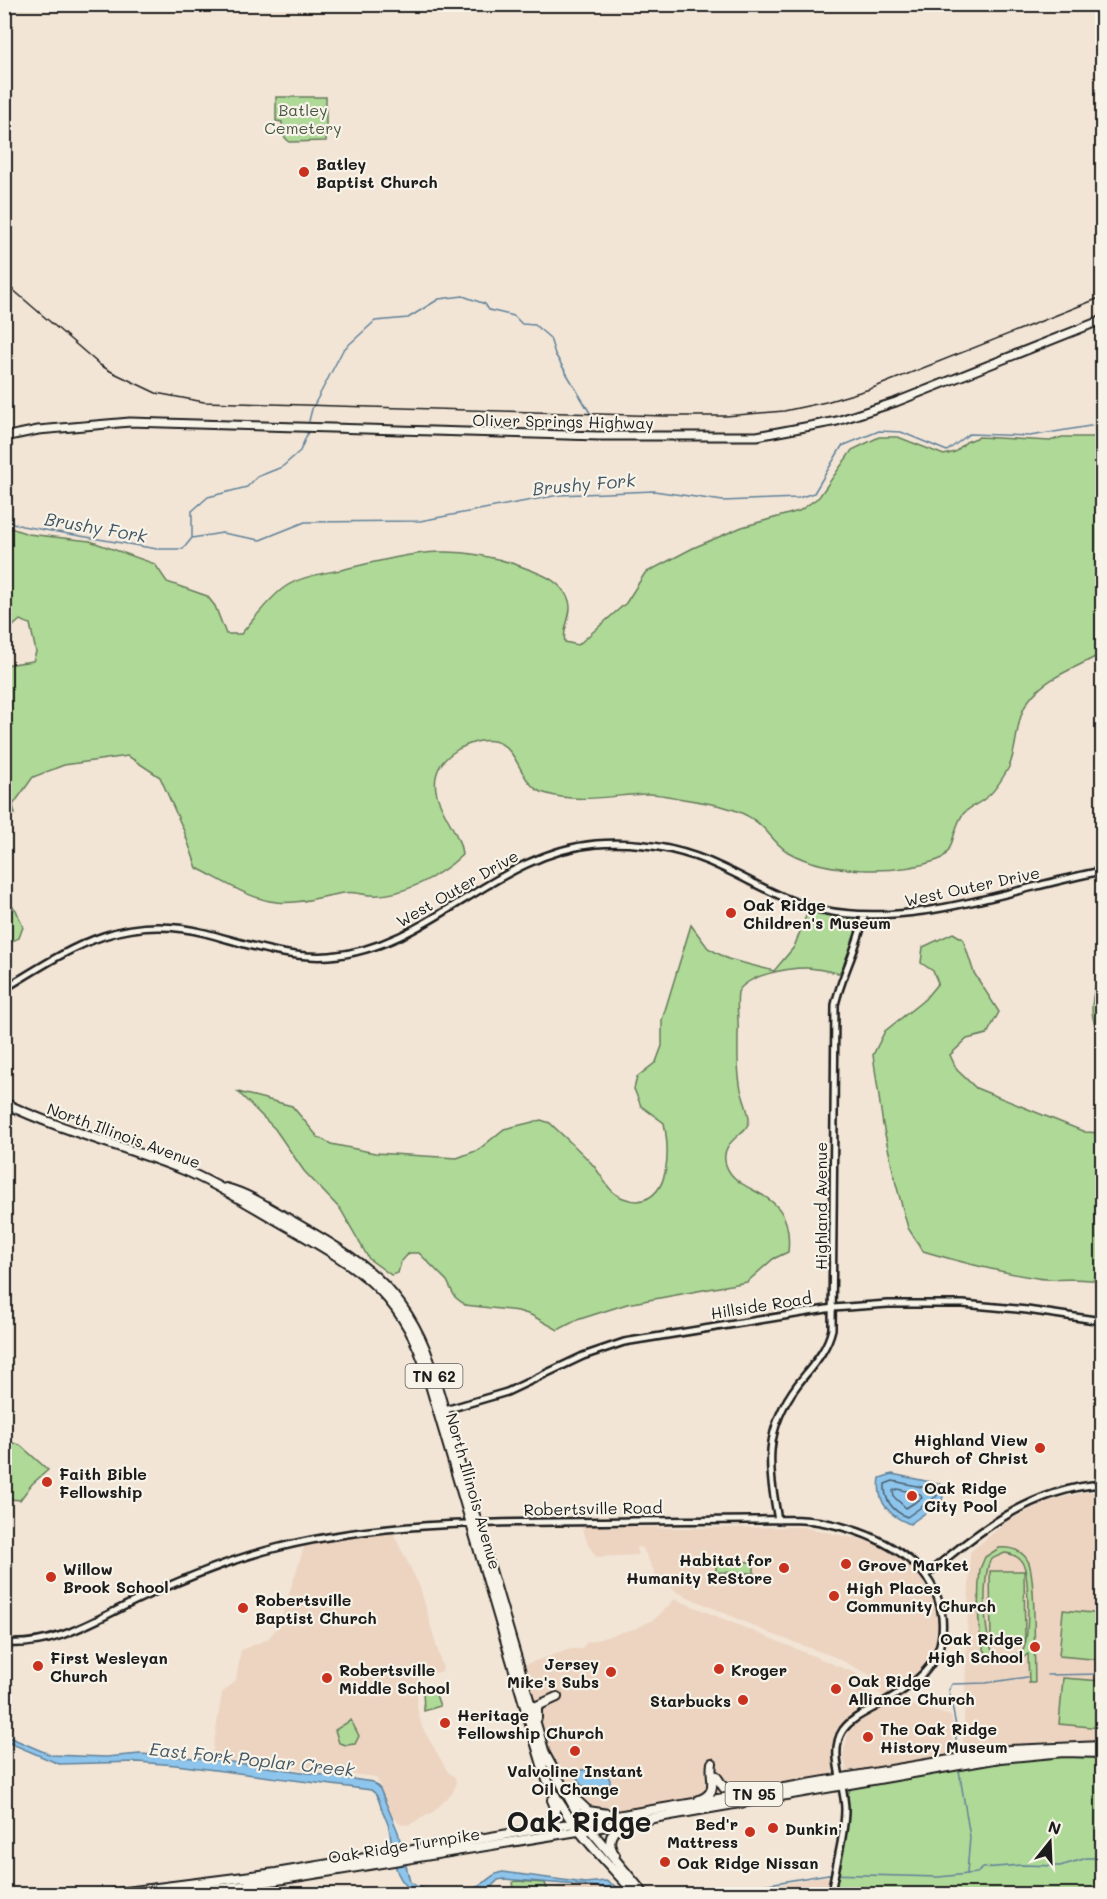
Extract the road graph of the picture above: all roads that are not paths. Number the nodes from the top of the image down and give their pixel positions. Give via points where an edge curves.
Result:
1 (1102, 320) edge
2 (4, 437) edge
3 (1102, 871) edge
4 (864, 916) junction
5 (4, 989) edge
6 (4, 1103) edge
7 (833, 1308) junction
8 (1102, 1321) edge
9 (441, 1411) junction
10 (1102, 1484) edge
11 (778, 1520) junction
12 (474, 1525) junction
13 (926, 1575) junction
14 (4, 1643) edge
15 (527, 1695) junction
16 (1102, 1746) edge
17 (1102, 1753) edge
18 (545, 1754) junction
19 (552, 1769) junction
20 (545, 1775) junction
21 (842, 1782) junction
22 (790, 1788) junction
23 (660, 1809) junction
24 (655, 1817) junction
25 (586, 1826) junction
26 (576, 1828) junction
27 (509, 1835) junction
28 (584, 1838) junction
29 (447, 1852) junction
30 (407, 1854) junction
31 (392, 1857) junction
32 (630, 1879) junction
33 (110, 1894) edge
34 (171, 1894) edge
35 (636, 1894) edge
36 (644, 1894) edge
37 (831, 1894) edge

1 - 2 main road, Oliver Springs Highway via 896,402 837,421 757,436 588,436 130,422
3 - 4 street, West Outer Drive via 911,914
4 - 5 street, West Outer Drive via 793,902 723,867 678,851 635,844 593,844 552,853 514,868 414,929 363,950 334,956 294,956 193,931 140,928 78,945
4 - 7 street, Highland Avenue via 835,1005
6 - 9 highway, North Illinois Avenue / TN 62 via 221,1187 348,1262 382,1291 411,1333
7 - 8 street, Hillside Road via 963,1304
7 - 9 street, Hillside Road via 624,1342 583,1356 507,1392
7 - 11 street, Highland Avenue via 828,1344 784,1403 774,1426 769,1466
9 - 12 highway, North Illinois Avenue / TN 62
10 - 13 street via 1061,1491 1017,1508
11 - 12 street, Robertsville Road
11 - 13 street, Robertsville Road via 825,1523 856,1532 909,1558
12 - 14 street, Robertsville Road via 385,1529 278,1547 173,1584 80,1630 41,1641
12 - 15 highway, TN 62
12 - 20 highway, North Illinois Avenue / TN 62
13 - 21 street, Robertsville Road via 941,1614 942,1632 936,1653 914,1684 855,1719 842,1732 837,1752
15 - 18 highway, TN 62
15 - 18 highway via 535,1700 557,1697 541,1703 536,1711
16 - 21 highway, Oak Ridge Turnpike / TN 95 via 1010,1750
17 - 21 highway, Oak Ridge Turnpike / TN 95 via 1020,1755
18 - 19 highway, TN 62
19 - 23 highway via 575,1801 588,1811 600,1814
19 - 25 highway, TN 62
20 - 26 highway, North Illinois Avenue / TN 62
20 - 27 highway via 554,1816 547,1823
21 - 22 highway, Oak Ridge Turnpike / TN 95
21 - 24 highway, Oak Ridge Turnpike / TN 95
21 - 37 street, Robertsville Road via 845,1813
22 - 23 highway, Oak Ridge Turnpike / TN 95
22 - 23 highway via 731,1791 719,1783 712,1763 714,1783 706,1797
23 - 25 highway, Oak Ridge Turnpike / TN 95
24 - 25 highway, Oak Ridge Turnpike / TN 95
24 - 32 highway via 620,1827 610,1838 612,1851
25 - 26 highway, Oak Ridge Turnpike / TN 95
25 - 32 highway, TN 62
26 - 27 highway, Oak Ridge Turnpike / TN 95
26 - 28 highway, TN 62
26 - 29 highway, Oak Ridge Turnpike / TN 95
27 - 30 highway, Oak Ridge Turnpike / TN 95
28 - 29 highway via 574,1836 488,1850
28 - 35 highway, TN 62
29 - 30 highway, Oak Ridge Turnpike / TN 95
30 - 31 highway, Oak Ridge Turnpike / TN 95
31 - 33 highway
31 - 34 highway, Oak Ridge Turnpike / TN 95 via 241,1886
32 - 36 highway, TN 62

